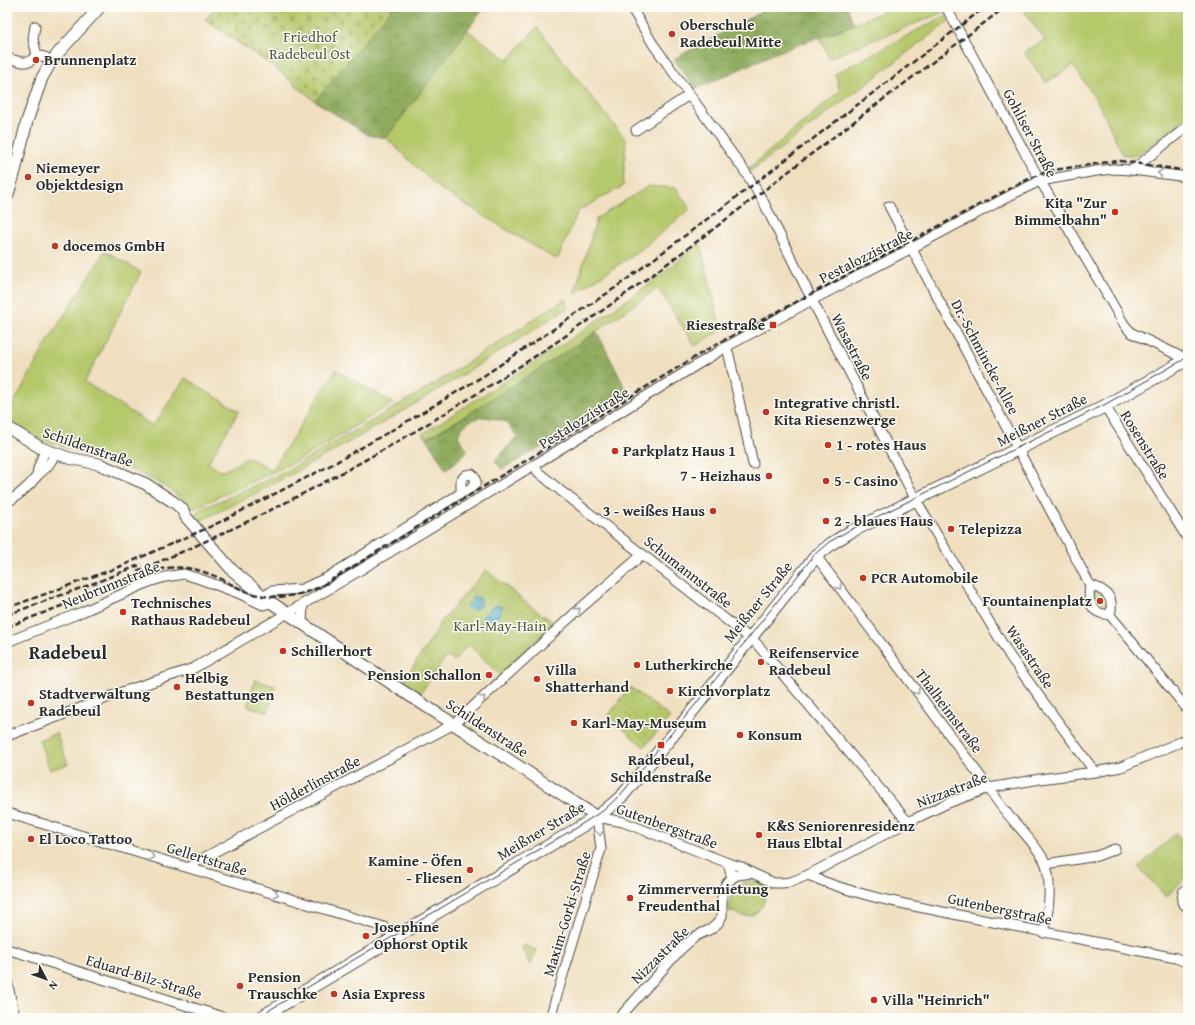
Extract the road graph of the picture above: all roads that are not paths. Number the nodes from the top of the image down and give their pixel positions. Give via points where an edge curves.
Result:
1 (100, 7) edge
2 (632, 7) edge
3 (950, 9) edge
4 (35, 26) dead end
5 (37, 55) junction
6 (10, 59) dead end
7 (51, 62) junction
8 (689, 95) junction
9 (1188, 126) edge
10 (636, 130) dead end
11 (1132, 170) junction
12 (1188, 177) edge
13 (1040, 181) junction
14 (7, 197) edge
15 (889, 206) dead end
16 (912, 248) junction
17 (812, 300) junction
18 (726, 347) junction
19 (1188, 360) edge
20 (1105, 406) junction
21 (7, 427) edge
22 (1018, 450) junction
23 (50, 452) junction
24 (753, 464) dead end
25 (534, 465) junction
26 (461, 493) dead end
27 (916, 500) junction
28 (7, 502) edge
29 (1188, 539) edge
30 (642, 554) junction
31 (816, 556) junction
32 (1090, 585) junction
33 (267, 598) junction
34 (303, 604) junction
35 (288, 613) junction
36 (1110, 615) junction
37 (302, 623) junction
38 (750, 638) junction
39 (7, 642) edge
40 (1188, 710) edge
41 (454, 724) junction
42 (7, 736) edge
43 (1188, 737) edge
44 (1095, 772) junction
45 (989, 788) junction
46 (7, 813) edge
47 (597, 816) junction
48 (908, 822) junction
49 (1115, 849) dead end
50 (728, 862) junction
51 (1046, 864) junction
52 (190, 868) junction
53 (752, 873) junction
54 (808, 875) junction
55 (732, 878) junction
56 (1188, 888) edge
57 (1188, 908) edge
58 (1044, 933) junction
59 (394, 938) junction
60 (7, 949) edge
61 (1188, 963) edge
62 (7, 981) edge
63 (15, 1018) edge
64 (226, 1018) edge
65 (261, 1018) edge
66 (550, 1018) edge
67 (619, 1018) edge

1 - 7 street
2 - 8 street, Wasastraße via 653,44
3 - 13 street, Gohliser Straße
4 - 5 street via 33,39
5 - 6 street via 29,62
5 - 7 street
7 - 14 street via 36,93
8 - 10 street
8 - 17 street, Wasastraße via 746,173 763,201
9 - 11 street
12 -> 11 street, Pestalozzistraße
11 - 13 street, Pestalozzistraße via 1096,171
13 - 16 street, Pestalozzistraße
13 - 19 street, Gohliser Straße via 1128,329
15 - 16 street, Dr.-Schmincke-Allee
16 - 17 street, Pestalozzistraße
16 - 22 street, Dr.-Schmincke-Allee
17 - 18 street, Pestalozzistraße
17 - 27 street, Wasastraße
18 - 24 street
18 - 25 street, Pestalozzistraße
19 - 20 main road, Meißner Straße
20 - 22 main road, Meißner Straße
20 - 29 street, Rosenstraße
21 - 23 street, Schildenstraße
22 - 27 main road, Meißner Straße
22 - 32 street, Dr.-Schmincke-Allee
23 - 28 street via 52,460 45,469 28,487
23 - 33 street, Schildenstraße via 99,464 146,484 175,503 232,570
25 - 30 street, Schumannstraße via 538,472
25 - 34 street, Pestalozzistraße
26 - 33 street, Neubrunnstraße via 328,576 302,589 272,591 268,593
27 - 31 main road, Meißner Straße via 838,539
27 - 44 street, Wasastraße via 1011,658
30 - 38 street, Schumannstraße
41 -> 30 street, Hölderlinstraße
31 - 38 main road, Meißner Straße
31 -> 45 street, Thalheimstraße
32 - 36 street via 1101,588 1109,596 1112,603
32 - 36 street, Dr.-Schmincke-Allee via 1088,597 1092,606 1099,613
33 - 35 street, Schildenstraße
33 - 39 street, Neubrunnstraße via 267,604 264,605 216,584 184,574 165,577
34 - 35 street, Pestalozzistraße
34 - 37 street
35 - 37 street, Schildenstraße
35 - 42 street, Pestalozzistraße via 194,668
36 - 40 street, Dr.-Schmincke-Allee
37 - 41 street, Schildenstraße
38 - 47 main road, Meißner Straße via 623,795
38 - 48 street, Schumannstraße
41 - 47 street, Schildenstraße
41 - 52 street, Hölderlinstraße via 194,863
43 - 44 street, Nizzastraße via 1121,767
44 - 45 street, Nizzastraße
45 - 48 street, Nizzastraße via 948,803
45 - 51 street, Thalheimstraße
46 -> 52 street, Gellertstraße
47 - 50 street, Gutenbergstraße via 623,822
47 - 59 main road, Meißner Straße
47 -> 66 street, Maxim-Gorki-Straße via 601,849
48 - 54 street, Nizzastraße
49 - 51 street via 1098,856
50 - 53 street, Gutenbergstraße
50 - 55 street, Gutenbergstraße
51 - 58 street, Thalheimstraße via 1050,888
52 -> 59 street, Gellertstraße via 384,927
53 - 54 street, Nizzastraße via 774,883 791,882
53 - 55 street
54 - 58 street, Gutenbergstraße via 826,884 851,891
55 - 67 street, Nizzastraße via 722,892 722,916 718,923 696,936 681,949
56 - 57 street via 1183,892 1182,902
58 - 61 street, Gutenbergstraße via 1176,958
59 - 65 main road, Meißner Straße
60 - 64 street, Eduard-Bilz-Straße
62 - 63 street

